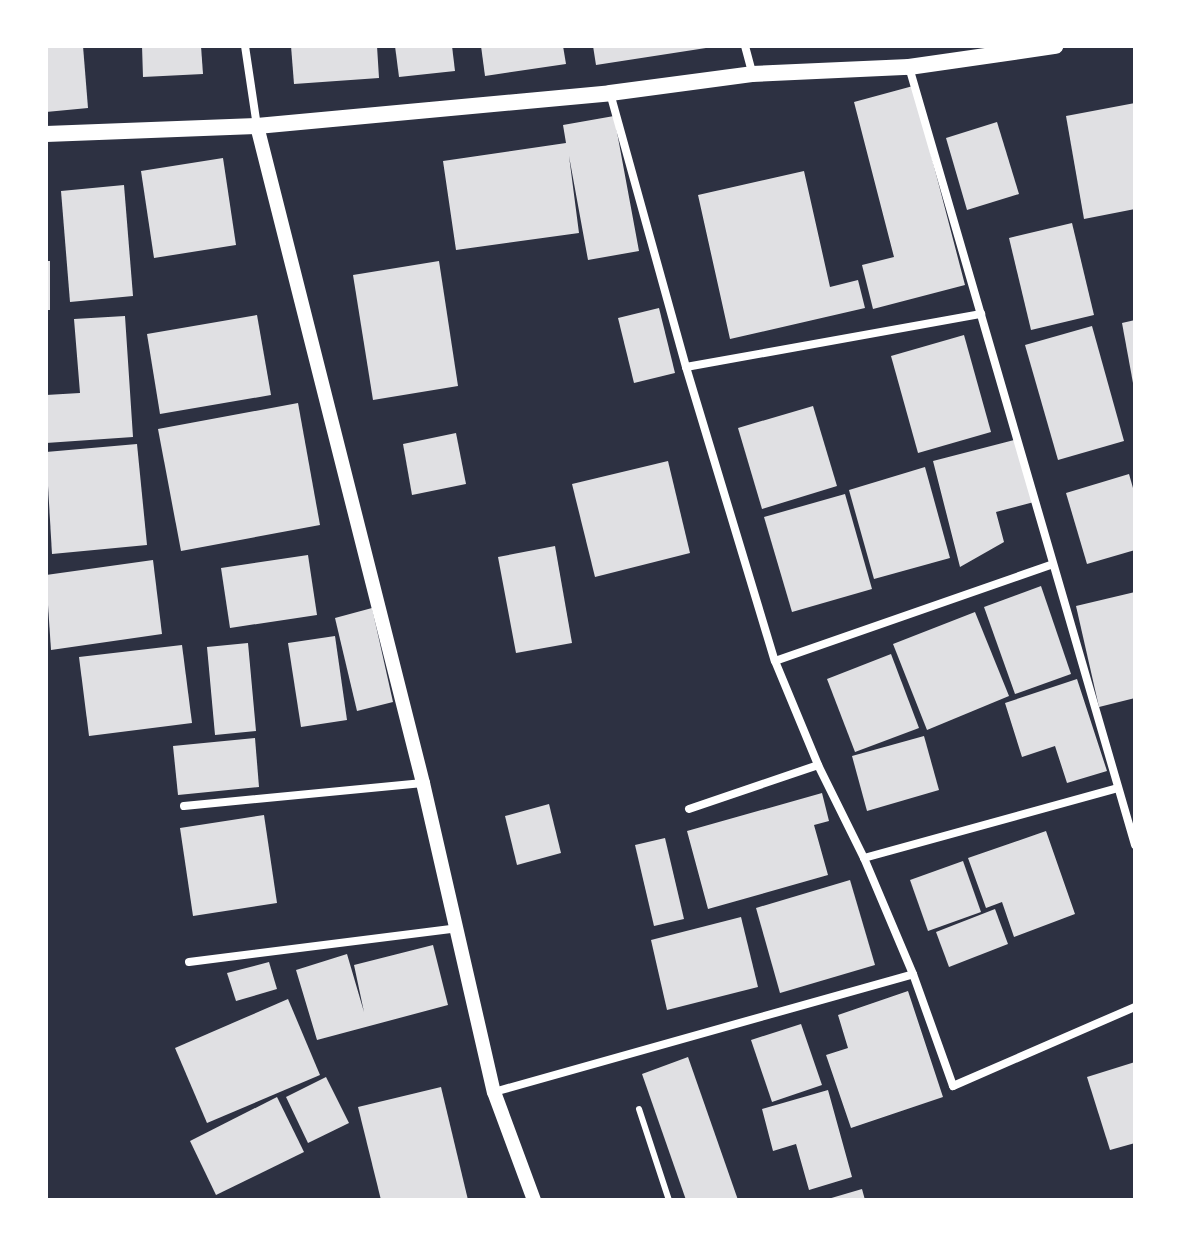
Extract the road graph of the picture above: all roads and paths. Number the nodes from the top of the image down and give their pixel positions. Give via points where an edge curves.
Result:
1 (245, 46) edge
2 (745, 46) edge
3 (1055, 46) edge
4 (909, 67) junction
5 (752, 74) junction
6 (610, 93) junction
7 (257, 126) junction
8 (46, 134) edge
9 (981, 314) junction
10 (686, 367) junction
11 (1053, 564) junction
12 (775, 661) junction
13 (818, 765) junction
14 (423, 783) junction
15 (1118, 788) junction
16 (184, 806) dead end
17 (689, 809) dead end
18 (1135, 845) edge
19 (864, 858) junction
20 (457, 928) junction
21 (189, 962) dead end
22 (913, 974) junction
23 (1135, 1007) edge
24 (494, 1092) junction
25 (639, 1109) dead end
26 (534, 1200) edge
27 (669, 1200) edge

1 - 7 street
2 - 5 street
3 - 4 main road
4 - 5 main road
4 - 9 street
5 - 6 main road
6 - 7 main road
6 - 10 street
7 - 8 main road
7 - 14 street
9 - 10 street
9 - 11 street
10 - 12 street
11 - 12 street
11 - 15 street
12 - 13 street
13 - 17 street
13 - 19 street
14 - 16 street
14 - 20 street
15 - 18 street
15 - 19 street
19 - 22 street
20 - 21 street
20 - 24 street
22 - 23 street via 953,1086
22 - 24 street
24 - 26 street
25 - 27 lane

